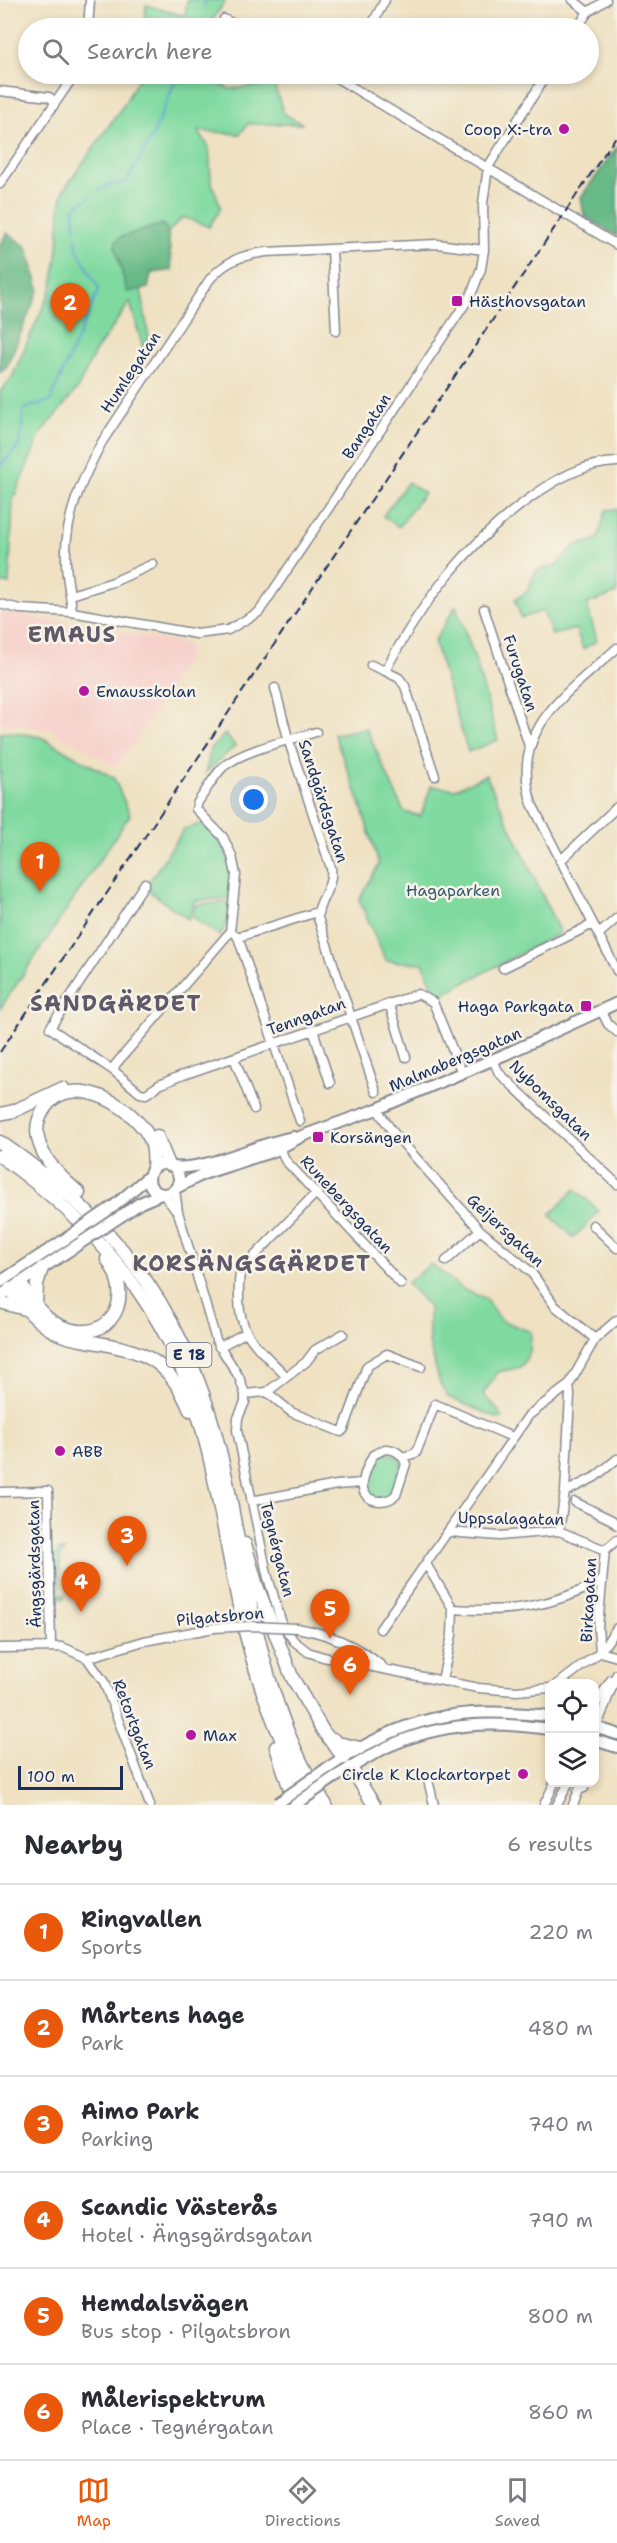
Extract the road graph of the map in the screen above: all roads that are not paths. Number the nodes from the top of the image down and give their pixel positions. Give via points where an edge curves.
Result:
1 (90, 0) edge
2 (385, 0) edge
3 (573, 0) edge
4 (606, 0) edge
5 (588, 12) junction
6 (89, 18) edge
7 (375, 18) edge
8 (584, 18) edge
9 (68, 84) edge
10 (357, 84) edge
11 (542, 84) edge
12 (0, 91) edge
13 (56, 102) junction
14 (488, 167) junction
15 (0, 184) edge
16 (617, 245) edge
17 (332, 249) junction
18 (484, 250) junction
19 (336, 331) dead end
20 (617, 462) edge
21 (153, 564) dead end
22 (71, 595) junction
23 (0, 604) edge
24 (484, 609) dead end
25 (72, 612) junction
26 (617, 648) edge
27 (371, 665) dead end
28 (385, 671) junction
29 (275, 688) dead end
30 (316, 732) dead end
31 (289, 741) junction
32 (529, 746) junction
33 (435, 776) dead end
34 (617, 807) edge
35 (560, 861) junction
36 (145, 883) dead end
37 (317, 912) junction
38 (617, 918) edge
39 (593, 924) junction
40 (234, 934) junction
41 (599, 934) junction
42 (503, 968) dead end
43 (617, 971) edge
44 (389, 1003) junction
45 (617, 1004) edge
46 (602, 1010) junction
47 (350, 1016) junction
48 (313, 1030) junction
49 (617, 1032) edge
50 (274, 1044) junction
51 (406, 1056) dead end
52 (234, 1058) junction
53 (493, 1060) junction
54 (462, 1073) junction
55 (117, 1075) junction
56 (330, 1083) dead end
57 (376, 1092) dead end
58 (254, 1109) dead end
59 (377, 1109) junction
60 (0, 1114) edge
61 (300, 1121) dead end
62 (0, 1142) edge
63 (279, 1144) junction
64 (0, 1156) edge
65 (171, 1166) junction
66 (151, 1172) junction
67 (617, 1184) edge
68 (175, 1189) junction
69 (316, 1193) junction
70 (162, 1194) junction
71 (87, 1212) junction
72 (178, 1212) junction
73 (593, 1225) dead end
74 (480, 1230) junction
75 (103, 1244) junction
76 (617, 1248) edge
77 (446, 1261) dead end
78 (42, 1268) junction
79 (8, 1284) edge
80 (401, 1284) dead end
81 (0, 1302) edge
82 (31, 1307) junction
83 (617, 1320) edge
84 (246, 1333) junction
85 (343, 1334) dead end
86 (595, 1339) junction
87 (219, 1347) junction
88 (421, 1366) dead end
89 (286, 1376) junction
90 (568, 1385) junction
91 (267, 1392) junction
92 (245, 1394) junction
93 (513, 1437) junction
94 (403, 1457) junction
95 (617, 1459) edge
96 (215, 1480) junction
97 (362, 1483) junction
98 (0, 1492) edge
99 (565, 1492) junction
100 (251, 1501) junction
101 (575, 1502) dead end
102 (617, 1524) edge
103 (235, 1525) junction
104 (559, 1531) junction
105 (449, 1532) junction
106 (617, 1540) edge
107 (605, 1550) junction
108 (426, 1564) junction
109 (602, 1581) junction
110 (453, 1609) junction
111 (617, 1628) edge
112 (380, 1629) dead end
113 (51, 1646) junction
114 (0, 1648) edge
115 (600, 1652) junction
116 (617, 1657) edge
117 (87, 1658) junction
118 (385, 1668) junction
119 (617, 1669) edge
120 (617, 1674) edge
121 (563, 1679) edge
122 (442, 1680) junction
123 (545, 1688) edge
124 (599, 1699) edge
125 (264, 1700) junction
126 (545, 1716) edge
127 (599, 1719) edge
128 (545, 1729) edge
129 (599, 1730) edge
130 (326, 1734) junction
131 (617, 1734) edge
132 (599, 1742) edge
133 (617, 1747) edge
134 (360, 1748) junction
135 (347, 1763) junction
136 (329, 1774) junction
137 (428, 1780) dead end
138 (552, 1787) edge
139 (566, 1787) edge
140 (584, 1788) dead end
141 (277, 1804) edge
142 (150, 1805) edge
143 (295, 1805) edge
144 (313, 1805) edge
145 (326, 1805) edge
146 (374, 1805) edge
147 (434, 1805) edge
148 (543, 1805) edge
149 (557, 1805) edge
150 (573, 1805) edge

1 - 6 street
2 - 7 street
3 - 5 street
4 - 5 street
5 - 8 street
9 - 13 street
10 - 14 street
11 - 14 street, Bangatan
12 - 13 street via 49,97
13 - 15 street
14 - 16 street
14 - 18 street, Bangatan via 483,204
17 - 18 street, Humlegatan via 437,244
17 - 19 street
17 - 22 street, Humlegatan via 243,255 224,265 210,279 88,467 68,526 66,561
18 - 25 street, Bangatan via 475,286 451,327 259,612 228,630 197,634
20 - 28 street via 573,471 548,485 466,551 428,598
21 - 22 street via 114,582
22 - 25 street, Humlegatan
23 - 25 street, Bangatan
24 - 32 street, Furugatan
26 - 32 street via 549,712
27 - 28 street
28 - 33 street via 405,686
29 - 31 street, Sandgärdsgatan
30 - 31 street
31 - 37 street, Sandgärdsgatan via 332,877
31 - 40 street via 228,763 196,809 223,837 235,867
32 - 35 street via 526,786
34 - 35 street
35 - 39 street
36 - 55 street via 50,1028
37 - 40 street
37 - 47 street
38 - 41 street
39 - 41 street
39 - 42 street
40 - 50 street
40 - 55 street via 115,1065
41 - 43 street
44 - 47 street, Tenngatan
44 - 51 street
44 - 54 street, Tenngatan via 418,994 433,1002
45 - 46 main road, Malmabergsgatan
46 - 49 street
46 - 53 main road, Malmabergsgatan
47 - 48 street, Tenngatan
47 - 57 street
48 - 50 street, Tenngatan
48 - 56 street
50 - 52 street, Tenngatan
50 - 61 street
52 - 55 street, Tenngatan via 180,1076 146,1094
52 - 58 street
53 - 54 main road, Malmabergsgatan
53 - 67 street, Nybomsgatan via 499,1073
54 - 59 main road, Malmabergsgatan
59 - 63 main road, Malmabergsgatan
59 - 74 street, Geijersgatan
60 - 65 highway via 63,1088 99,1088 142,1114
62 - 71 highway, E 18
63 - 65 main road, Malmabergsgatan via 193,1167
63 - 68 main road, Malmabergsgatan
63 - 69 street, Runebergsgatan via 285,1160
64 - 75 highway, E 18 via 58,1200
65 - 66 main road via 164,1164
65 - 68 main road via 179,1179
66 - 70 main road via 149,1185
66 - 71 highway, E 18 via 154,1146 124,1109 86,1092 55,1099 41,1115 38,1137 48,1160 87,1201
66 - 79 main road, bridge via 114,1206
68 - 70 main road
68 - 72 street
69 - 80 street, Runebergsgatan
69 - 84 street via 241,1270 239,1313
70 - 72 street
70 - 78 main road, bridge via 140,1203
71 - 103 highway, E 18 via 146,1280 185,1345 215,1430
72 - 87 street
73 - 76 street
74 - 77 street
74 - 86 street, Geijersgatan via 531,1272 555,1306
75 - 82 highway, E 18 via 103,1254 120,1287 119,1307 108,1323 91,1330 67,1329
75 - 96 highway, E 18 via 149,1306 177,1359 200,1419
78 - 79 main road
78 - 82 highway
79 - 82 highway, E 18
81 - 82 highway
82 - 96 highway, E 18 via 44,1325 58,1334 134,1350 160,1365 186,1402 207,1475
83 - 86 street
84 - 87 street
84 - 89 street
85 - 89 street via 315,1350
86 - 90 street
87 - 92 street
88 - 91 street via 387,1354 367,1366 341,1432 291,1412
89 - 91 street
90 - 93 street via 534,1410
90 - 99 street
91 - 92 street
92 - 100 street, Tegnérgatan via 237,1430
93 - 94 street via 435,1404 416,1453
93 - 105 street
94 - 97 street via 390,1449 377,1452
94 - 97 street via 406,1464 396,1495 390,1500 374,1501 364,1492
95 - 99 street via 595,1477
96 - 125 highway, E 18 via 240,1612
97 - 100 street
98 - 113 street, Ängsgärdsgatan via 48,1491
99 - 104 street
100 - 118 street, Tegnérgatan via 267,1574 282,1624 290,1636 314,1654
101 - 102 street
103 - 130 highway, E 18 via 240,1528 257,1586 292,1677
103 - 145 highway, E 18 via 271,1684 289,1733
104 - 105 street, Uppsalagatan via 499,1536
104 - 107 street, Uppsalagatan
105 - 108 street
106 - 107 street
107 - 109 street, Birkagatan
108 - 110 street
108 - 112 street
109 - 110 street via 517,1610
109 - 115 street, Birkagatan
110 - 122 street
111 - 115 street
113 - 114 street
113 - 117 street
115 - 116 street
115 - 121 street
117 - 118 street, Pilgatsbron, bridge via 144,1641 214,1628 251,1626 318,1631 343,1640
117 - 142 street, Retortgatan via 104,1682
118 - 122 street, Tegnérgatan
119 - 124 street
120 - 127 street
122 - 123 street, Tegnérgatan via 495,1690
125 - 143 highway, E 18 via 262,1712
125 - 144 highway, E 18
126 - 134 main road via 495,1711 455,1714 403,1727
128 - 135 main road via 498,1723 442,1729
129 - 131 main road
130 - 134 highway via 338,1743
130 - 135 highway, E 18
132 - 133 main road
134 - 135 main road
135 - 136 main road
135 - 146 highway, E 18
136 - 141 main road, bridge
136 - 143 main road, bridge
137 - 147 street
138 - 148 street
139 - 149 street
140 - 150 street via 579,1790

